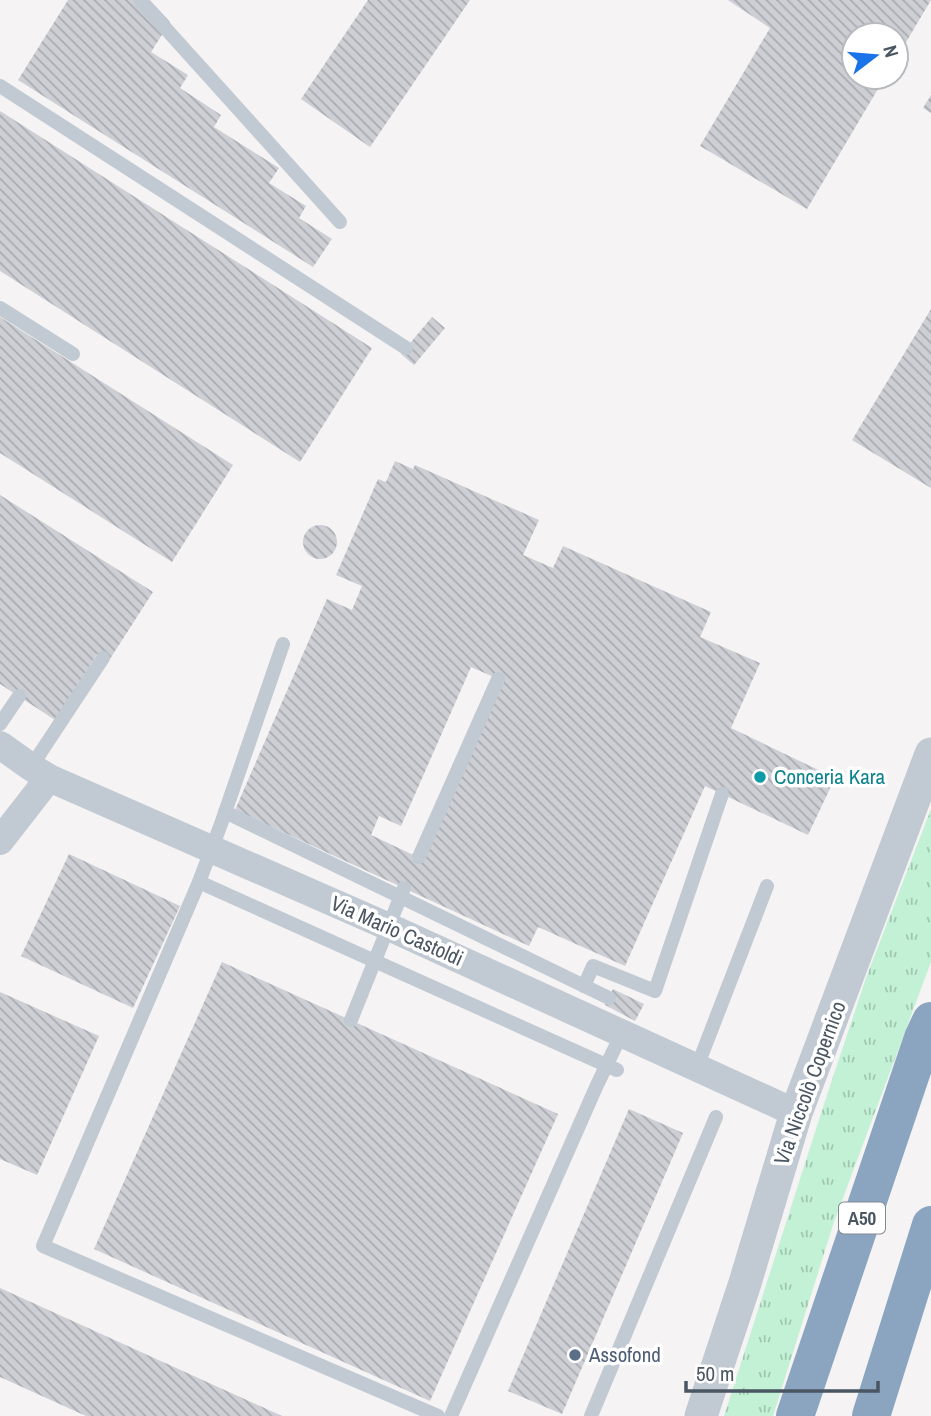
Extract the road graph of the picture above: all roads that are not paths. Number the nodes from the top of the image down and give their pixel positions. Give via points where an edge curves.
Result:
1 (140, 0) edge
2 (0, 86) edge
3 (340, 222) dead end
4 (0, 308) edge
5 (407, 348) dead end
6 (73, 354) dead end
7 (283, 644) dead end
8 (103, 658) dead end
9 (498, 679) dead end
10 (19, 696) dead end
11 (0, 724) edge
12 (0, 745) edge
13 (931, 754) edge
14 (40, 773) junction
15 (722, 794) dead end
16 (225, 812) junction
17 (0, 841) edge
18 (211, 849) junction
19 (419, 857) dead end
20 (198, 882) junction
21 (767, 886) dead end
22 (402, 893) junction
23 (389, 926) junction
24 (375, 961) junction
25 (584, 986) junction
26 (609, 998) dead end
27 (351, 1020) dead end
28 (931, 1021) edge
29 (622, 1033) junction
30 (697, 1067) junction
31 (612, 1068) junction
32 (796, 1113) junction
33 (716, 1117) dead end
34 (931, 1225) edge
35 (438, 1416) edge
36 (451, 1416) edge
37 (591, 1416) edge
38 (701, 1416) edge
39 (795, 1416) edge
40 (871, 1416) edge

1 - 3 lane
2 - 5 lane
4 - 6 lane
7 - 16 lane
8 - 14 lane
9 - 19 lane
10 - 11 lane
12 - 14 street, Via Mario Castoldi
13 - 32 street, Via Niccolò Copernico
14 - 17 street
14 - 18 street, Via Mario Castoldi
15 - 25 lane via 655,991 593,966
16 - 18 lane
16 - 22 lane
18 - 20 lane
18 - 23 street, Via Mario Castoldi
20 - 24 lane
20 - 35 lane via 43,1246 230,1319
21 - 30 lane
22 - 23 lane
22 - 25 lane
23 - 24 lane
23 - 29 street, Via Mario Castoldi
24 - 27 lane
24 - 31 lane
25 - 26 lane
28 - 39 highway, A50
29 - 30 street, Via Mario Castoldi
29 - 31 lane
30 - 32 street, Via Mario Castoldi
31 - 36 lane
32 - 38 street, Via Niccolò Copernico
33 - 37 lane
34 - 40 highway

